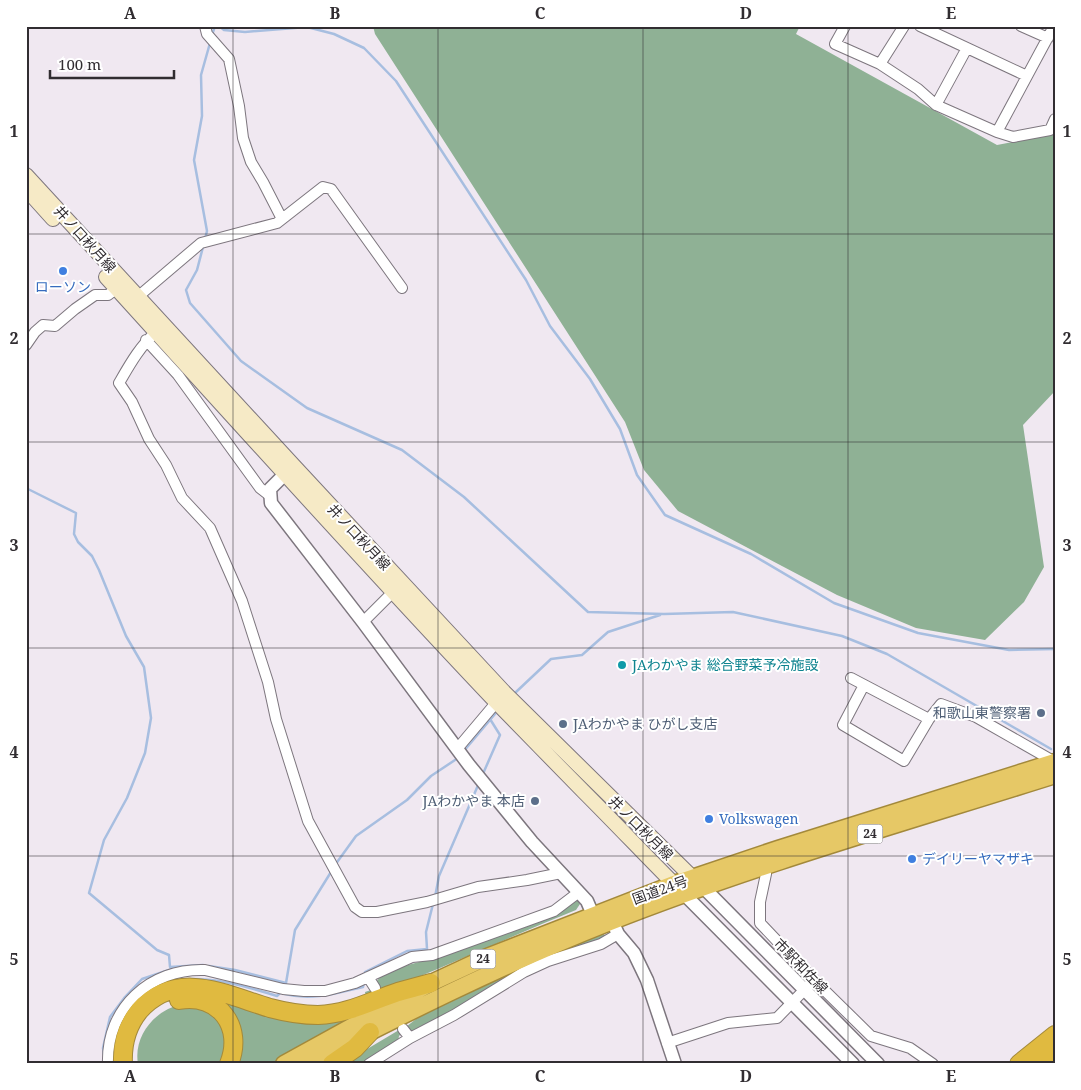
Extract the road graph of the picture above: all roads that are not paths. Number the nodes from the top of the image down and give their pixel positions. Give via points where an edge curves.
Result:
1 (205, 26) edge
2 (845, 26) edge
3 (904, 26) edge
4 (920, 26) edge
5 (1021, 26) edge
6 (1054, 26) edge
7 (1048, 38) junction
8 (967, 48) junction
9 (880, 64) junction
10 (1027, 76) junction
11 (936, 104) junction
12 (1055, 119) edge
13 (997, 132) junction
14 (26, 175) edge
15 (26, 189) edge
16 (282, 219) junction
17 (121, 286) junction
18 (402, 288) dead end
19 (134, 300) junction
20 (152, 335) junction
21 (26, 345) edge
22 (289, 470) junction
23 (269, 495) junction
24 (397, 587) junction
25 (362, 622) junction
26 (851, 678) dead end
27 (864, 685) junction
28 (500, 697) junction
29 (929, 719) junction
30 (457, 749) junction
31 (1055, 762) edge
32 (1055, 775) edge
33 (766, 867) junction
34 (560, 873) junction
35 (698, 883) junction
36 (680, 889) junction
37 (579, 892) junction
38 (593, 916) junction
39 (615, 927) junction
40 (368, 977) junction
41 (814, 980) junction
42 (431, 983) junction
43 (375, 988) dead end
44 (804, 991) junction
45 (792, 1003) junction
46 (403, 1029) dead end
47 (370, 1032) junction
48 (1055, 1035) edge
49 (410, 1038) junction
50 (667, 1043) junction
51 (1055, 1052) edge
52 (108, 1064) edge
53 (123, 1064) edge
54 (134, 1064) edge
55 (229, 1064) edge
56 (284, 1064) edge
57 (306, 1064) edge
58 (332, 1064) edge
59 (369, 1064) edge
60 (674, 1064) edge
61 (853, 1064) edge
62 (878, 1064) edge
63 (933, 1064) edge
64 (1019, 1064) edge
65 (1040, 1064) edge

1 - 16 street via 207,34 229,59 243,138 251,162
2 - 9 street via 835,44
3 - 9 street
4 - 8 street
5 - 7 street
6 - 7 street
7 - 10 street
8 - 10 street
8 - 11 street
9 - 11 street
10 - 13 street
11 - 13 street
12 - 13 street via 1050,130 1013,137
14 - 17 main road, 井ノ口秋月線
15 - 17 main road, 井ノ口秋月線
16 - 18 street via 323,187 331,189
16 - 19 street via 278,223 201,243
17 - 19 main road, 井ノ口秋月線
17 - 21 street via 108,295 95,295 55,326 43,325
19 - 20 main road, 井ノ口秋月線
19 - 22 main road, 井ノ口秋月線
20 - 22 main road, 井ノ口秋月線
20 - 23 street via 260,488
20 - 34 street via 134,356 119,383 182,498 210,528 242,602 308,821 355,907 362,912 377,912 478,887
22 - 23 street via 270,489
22 - 24 main road, 井ノ口秋月線
23 - 25 street via 271,503
24 - 25 street
24 - 28 main road, 井ノ口秋月線
25 - 30 street
26 - 27 street
27 - 29 street
27 - 29 street via 843,725 904,761
28 - 30 street
28 - 35 main road, 井ノ口秋月線
28 - 36 main road, 井ノ口秋月線
29 - 31 street via 938,705 943,704 976,717
30 - 34 street
31 - 35 highway, 国道24号 / 24 via 778,849
32 - 33 highway, 国道24号 / 24
33 - 35 highway, 国道24号 / 24
33 - 41 street via 760,923
34 - 37 street
35 - 36 highway, 国道24号 / 24
35 - 44 street, 市駅和佐線
36 - 38 highway, 国道24号 / 24
36 - 39 highway, 国道24号 / 24
36 - 45 street
37 - 38 street
37 - 40 street via 554,911 432,955 412,957
38 - 42 highway, 国道24号 / 24 via 487,957
39 - 47 highway, 国道24号 / 24 via 548,947
39 - 49 street via 602,944 524,972
39 - 50 street via 634,953 647,980
40 - 43 street
40 - 52 street via 341,988 304,991 282,989 205,970 176,973 143,987 127,1004 112,1030
41 - 44 street
41 - 63 street via 871,1036 910,1048
42 - 53 highway via 349,1010 321,1015 281,1011 206,988 174,990 155,998 136,1015 125,1039
42 - 56 highway, 国道24号 / 24
44 - 45 street
44 - 62 street, 市駅和佐線
45 - 50 street via 777,1018 728,1023
45 - 61 street
46 - 49 street
47 - 57 highway, 国道24号 / 24
47 - 58 highway via 356,1048
48 - 64 highway
49 - 59 street
50 - 60 street
51 - 65 highway
54 - 55 highway via 134,1047 146,1020 164,1005 187,998 212,1004 226,1017 234,1037

